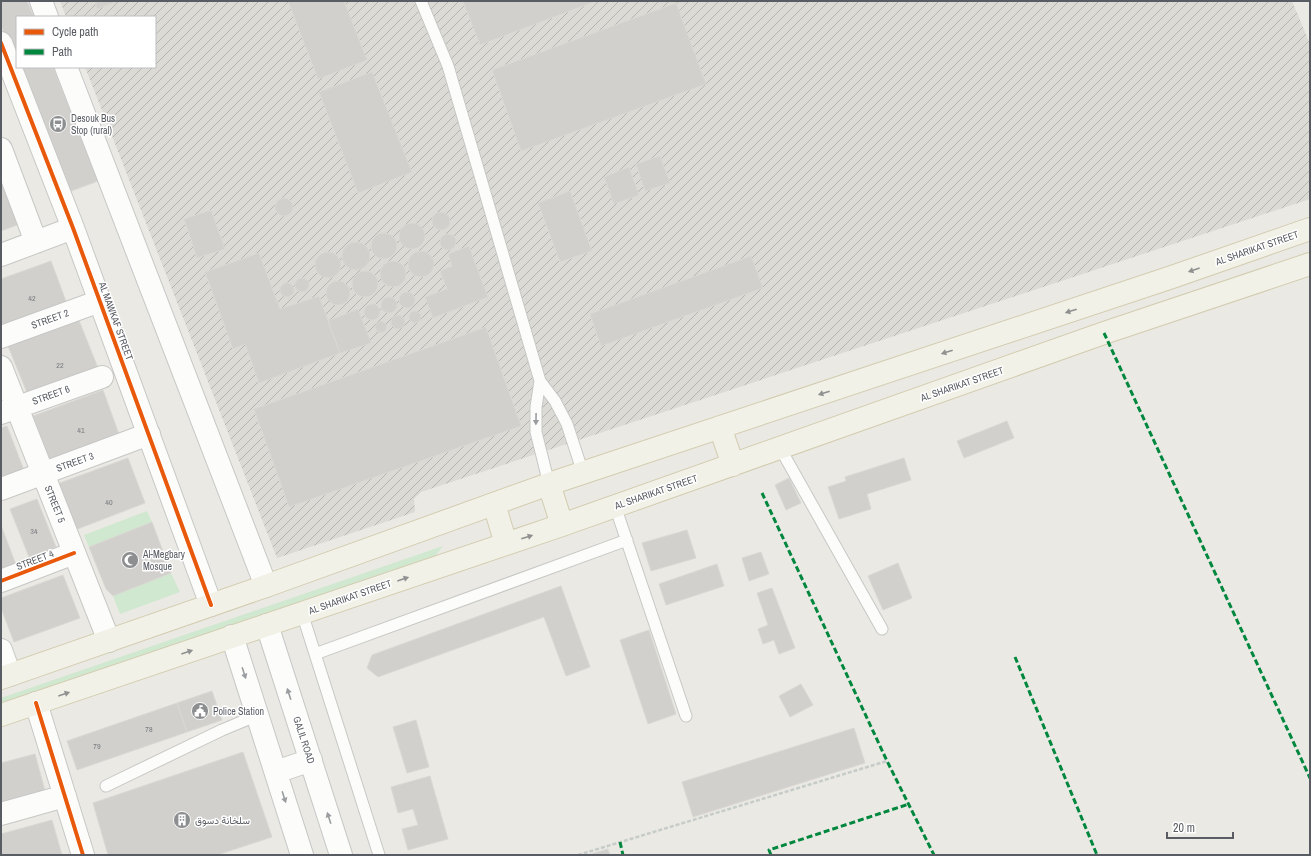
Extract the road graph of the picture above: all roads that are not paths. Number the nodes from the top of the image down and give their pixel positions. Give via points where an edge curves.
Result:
1 (41, 1) edge
2 (421, 1) edge
3 (47, 16) edge
4 (1, 43) edge
5 (66, 68) edge
6 (1, 149) edge
7 (73, 228) junction
8 (1310, 229) edge
9 (36, 242) junction
10 (1, 254) edge
11 (1310, 264) edge
12 (100, 301) junction
13 (1, 337) edge
14 (1, 367) edge
15 (102, 377) dead end
16 (540, 381) junction
17 (9, 410) edge
18 (720, 427) junction
19 (149, 434) junction
20 (780, 448) junction
21 (733, 465) junction
22 (583, 473) junction
23 (43, 474) junction
24 (549, 484) junction
25 (1, 489) edge
26 (494, 504) junction
27 (615, 506) junction
28 (562, 525) junction
29 (627, 540) junction
30 (506, 544) junction
31 (74, 553) junction
32 (1, 581) edge
33 (266, 586) junction
34 (211, 605) junction
35 (302, 613) junction
36 (267, 625) junction
37 (882, 629) dead end
38 (232, 636) junction
39 (109, 641) junction
40 (1, 650) edge
41 (315, 654) junction
42 (6, 677) edge
43 (36, 703) junction
44 (1, 715) edge
45 (258, 715) junction
46 (686, 716) dead end
47 (311, 760) junction
48 (276, 772) junction
49 (106, 786) dead end
50 (65, 796) junction
51 (1, 814) edge
52 (83, 855) edge
53 (302, 855) edge
54 (341, 855) edge
55 (379, 855) edge

1 - 3 street
2 - 16 lane via 448,66
4 - 7 street, AL MAWKAF STREET
5 - 33 street
6 - 9 street
7 - 9 street
7 - 12 street, AL MAWKAF STREET
8 -> 18 main road, AL SHARIKAT STREET
9 - 10 street
11 - 20 main road, AL SHARIKAT STREET via 1104,333
12 - 13 street, STREET 2
12 - 19 street, AL MAWKAF STREET
14 - 17 street, STREET 5
15 - 17 street, STREET 6
16 - 22 lane via 568,424
16 -> 24 lane via 536,432
17 - 23 street, STREET 5
18 - 21 main road
18 - 22 main road, AL SHARIKAT STREET
19 - 23 street, STREET 3
19 - 34 street, AL MAWKAF STREET
20 - 21 main road, AL SHARIKAT STREET
20 - 37 lane
21 - 27 main road, AL SHARIKAT STREET
22 - 24 main road, AL SHARIKAT STREET
23 - 25 street, STREET 3
23 - 31 street, STREET 5
24 - 26 main road, AL SHARIKAT STREET
24 - 28 main road
26 - 30 main road
26 - 33 main road, AL SHARIKAT STREET
27 - 28 main road, AL SHARIKAT STREET
27 - 29 lane
30 -> 28 main road, AL SHARIKAT STREET
29 - 41 lane
29 - 46 lane
35 -> 30 main road, AL SHARIKAT STREET
31 - 32 street, STREET 4
31 - 39 street, STREET 5
33 - 34 main road, AL SHARIKAT STREET
34 - 39 main road, AL SHARIKAT STREET
35 - 36 main road, AL SHARIKAT STREET
35 - 41 lane
36 - 38 main road, AL SHARIKAT STREET
47 -> 36 street, GALIL ROAD
43 -> 38 main road, AL SHARIKAT STREET
38 -> 45 street
39 - 42 main road, AL SHARIKAT STREET
40 - 42 street
41 - 55 lane
43 - 44 main road, AL SHARIKAT STREET
43 - 50 street
45 - 48 street
45 - 49 lane
47 - 48 street
54 -> 47 street, GALIL ROAD
48 -> 53 street
50 - 51 street
50 - 52 street

